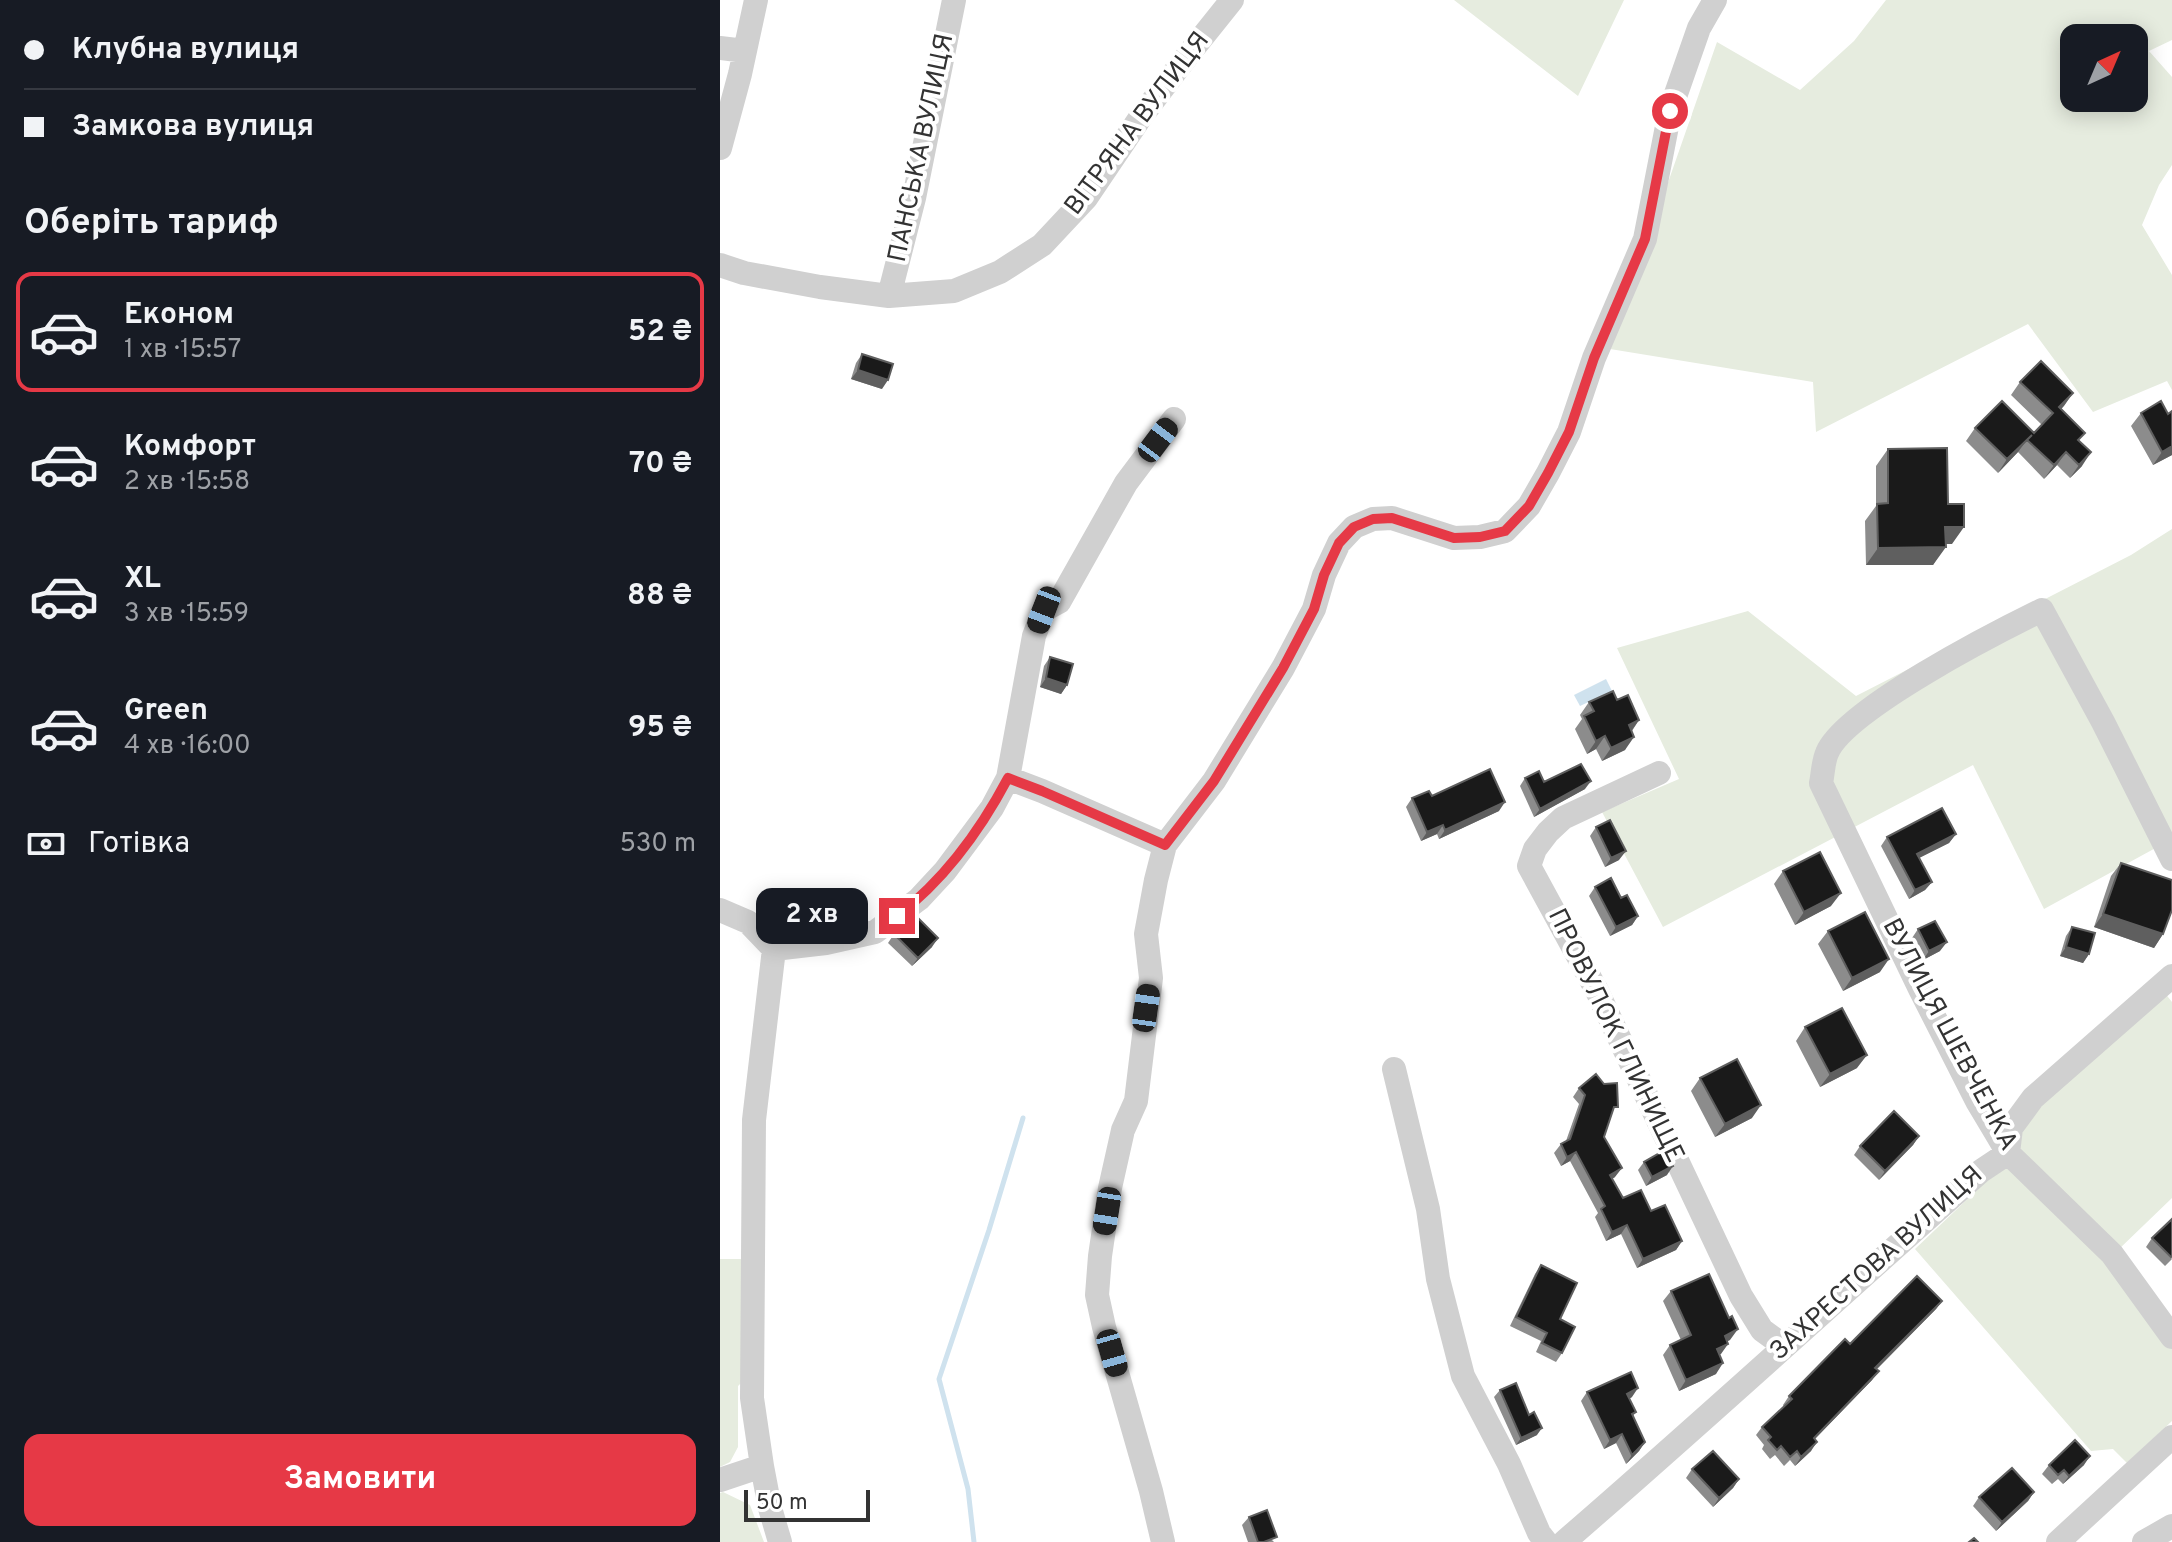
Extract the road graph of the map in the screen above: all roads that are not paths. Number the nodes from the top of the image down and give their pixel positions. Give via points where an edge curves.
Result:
1 (756, 0) edge
2 (954, 0) edge
3 (1232, 0) edge
4 (1715, 0) edge
5 (720, 48) edge
6 (745, 51) junction
7 (720, 148) edge
8 (720, 265) edge
9 (889, 296) junction
10 (1174, 419) dead end
11 (1659, 773) dead end
12 (1008, 778) junction
13 (1165, 845) junction
14 (2172, 859) edge
15 (720, 910) edge
16 (774, 949) junction
17 (2172, 976) edge
18 (1394, 1069) dead end
19 (2008, 1153) junction
20 (2172, 1337) edge
21 (1784, 1346) junction
22 (2172, 1437) edge
23 (762, 1466) junction
24 (720, 1480) edge
25 (2172, 1526) edge
26 (780, 1542) edge
27 (1163, 1542) edge
28 (1546, 1542) edge
29 (1564, 1542) edge
30 (2058, 1542) edge
31 (2144, 1542) edge

1 - 6 street
2 - 9 street, ПАНСЬКА ВУЛИЦЯ
3 - 9 street, ВІТРЯНА ВУЛИЦЯ via 1140,118 1086,198 1042,245 1000,272 954,291
4 - 13 street via 1699,28 1670,111 1645,239 1569,432 1529,506 1505,531 1480,537 1454,538 1392,518 1354,527 1339,543 1314,609 1253,718
5 - 6 street
6 - 7 street
8 - 9 street, ВІТРЯНА ВУЛИЦЯ
10 - 12 street via 1126,483 1059,602 1044,610 1034,636
11 - 21 street, ПРОВУЛОК ГЛИНИЩЕ via 1563,818 1535,849 1529,866 1597,991 1741,1296 1762,1330
12 - 13 street
12 - 16 street via 945,871 919,899 875,932
13 - 27 street via 1146,934 1151,978 1136,1101 1123,1130 1110,1188 1097,1295
14 - 19 street, ВУЛИЦЯ ШЕВЧЕНКА via 2042,610 1886,697 1846,728 1827,751 1821,783 1920,989
15 - 16 street via 748,922
16 - 23 street via 754,1120 752,1398
17 - 19 street, ЗАХРЕСТОВА ВУЛИЦЯ via 2033,1098 2011,1128
18 - 28 street via 1463,1376
19 - 20 street, ВУЛИЦЯ ШЕВЧЕНКА via 2112,1254
19 - 21 street, ЗАХРЕСТОВА ВУЛИЦЯ
21 - 29 street, ЗАХРЕСТОВА ВУЛИЦЯ
22 - 30 street
23 - 24 street
23 - 26 street
25 - 31 street

